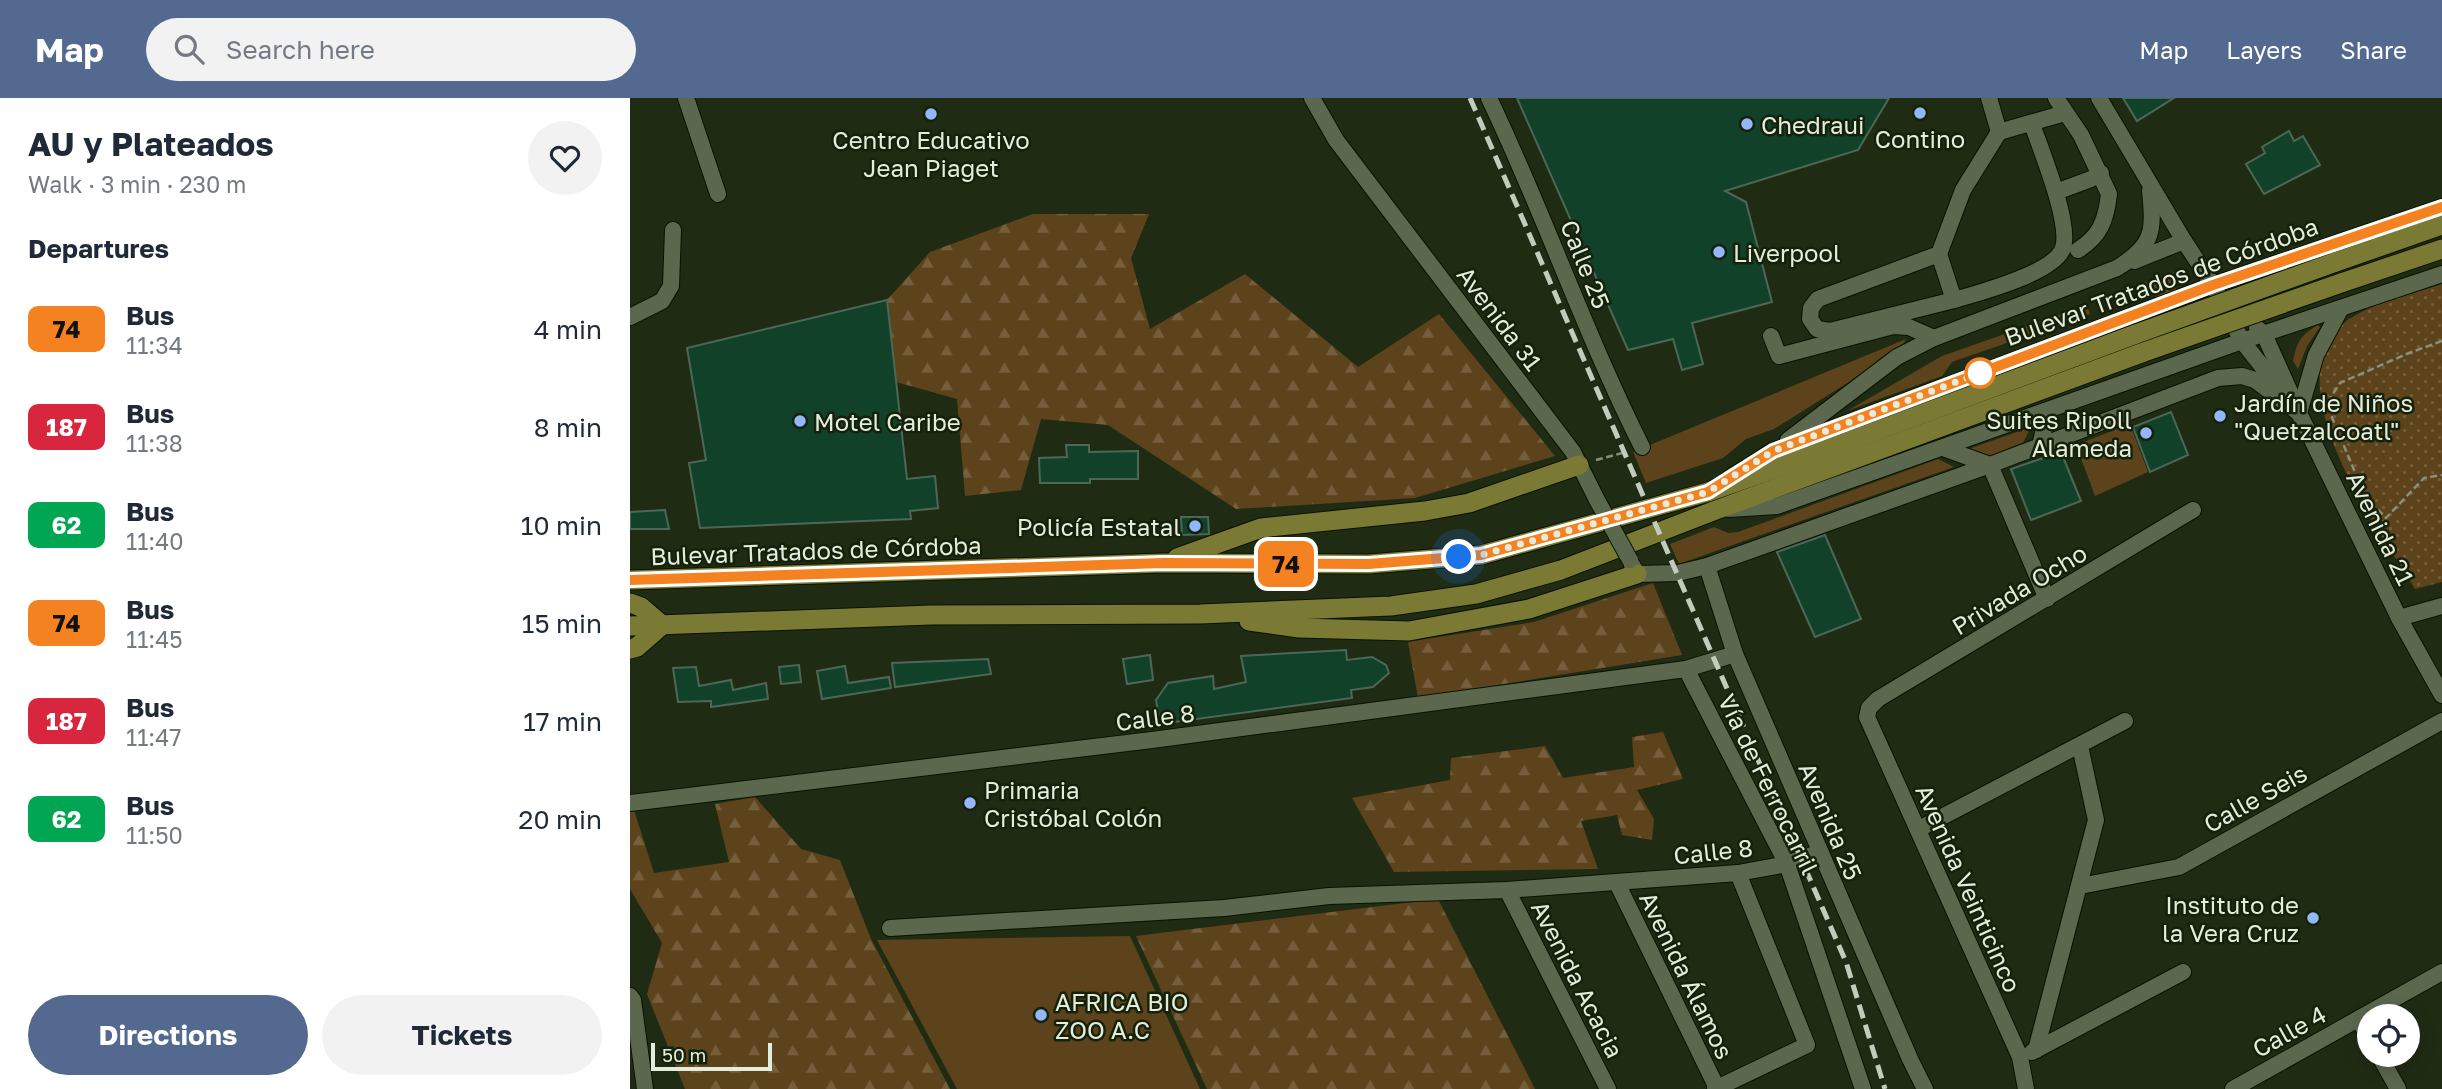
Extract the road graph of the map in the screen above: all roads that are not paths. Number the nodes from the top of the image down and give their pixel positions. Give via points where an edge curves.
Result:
1 (686, 98) edge
2 (1312, 98) edge
3 (1489, 98) edge
4 (1989, 98) edge
5 (2056, 98) edge
6 (2099, 98) edge
7 (2066, 113) junction
8 (2032, 124) junction
9 (1999, 132) junction
10 (2101, 173) junction
11 (2150, 184) junction
12 (2056, 192) junction
13 (718, 194) dead end
14 (2442, 207) edge
15 (2442, 225) edge
16 (673, 230) dead end
17 (2183, 241) junction
18 (2442, 249) edge
19 (2078, 250) dead end
20 (1939, 254) junction
21 (2116, 268) junction
22 (2442, 274) edge
23 (2213, 285) junction
24 (1954, 300) junction
25 (2340, 310) junction
26 (630, 317) edge
27 (2264, 334) junction
28 (1771, 336) dead end
29 (1934, 338) junction
30 (2242, 341) junction
31 (2140, 343) junction
32 (2048, 411) junction
33 (2299, 413) junction
34 (2040, 446) junction
35 (1642, 447) road end
36 (1943, 448) junction
37 (1773, 451) junction
38 (1579, 465) junction
39 (1990, 465) junction
40 (1708, 492) junction
41 (1716, 510) junction
42 (2193, 510) dead end
43 (1163, 563) junction
44 (1707, 566) junction
45 (1633, 567) junction
46 (630, 580) edge
47 (2047, 599) junction
48 (630, 603) edge
49 (2442, 606) edge
50 (1200, 614) junction
51 (2399, 618) junction
52 (662, 625) junction
53 (630, 626) edge
54 (630, 649) edge
55 (1735, 654) junction
56 (1686, 668) junction
57 (2442, 695) edge
58 (1869, 708) joint
59 (2125, 721) dead end
60 (2442, 721) edge
61 (2080, 746) junction
62 (630, 803) edge
63 (1919, 830) junction
64 (1820, 852) junction
65 (1787, 864) junction
66 (1738, 873) junction
67 (1617, 883) junction
68 (2080, 886) junction
69 (1507, 890) junction
70 (890, 928) dead end
71 (2183, 972) dead end
72 (2442, 972) edge
73 (631, 999) edge
74 (2384, 1004) edge
75 (2357, 1019) edge
76 (2036, 1050) junction
77 (2020, 1057) junction
78 (2386, 1067) edge
79 (2258, 1083) edge
80 (1716, 1088) edge
81 (645, 1089) edge
82 (1608, 1089) edge
83 (1863, 1089) edge
84 (1925, 1089) edge
85 (2026, 1089) edge
86 (2233, 1089) edge
87 (2398, 1089) edge

1 - 13 street
2 - 38 street, Avenida 31 via 1336,140
3 - 35 street, Calle 25 via 1609,382
4 - 9 street
5 - 7 street
6 - 11 street, Avenida 21
7 - 8 street
7 - 10 street
8 - 9 street
8 - 12 street
9 - 20 street via 1963,190
10 - 12 street
10 - 19 street via 2109,194 2105,211 2093,241
11 - 17 street, Avenida 21
11 - 21 street via 2153,222 2148,238 2138,255
12 - 24 street via 2064,247 2056,259 2032,274
14 - 23 street, Bulevar Tratados de Córdoba
15 - 31 main road, Bulevar Tratados de Córdoba, bridge via 2333,262
16 - 26 street via 671,286 663,301
17 - 21 street
17 - 23 street, Avenida 21
18 - 31 main road, Bulevar Tratados de Córdoba, bridge
20 - 24 street
20 - 24 street via 1818,299 1810,319 1818,329 1830,331
21 - 29 street
22 - 25 street, Bulevar Tratados de Córdoba
23 - 27 street
23 - 30 street, Avenida 21
23 - 37 street, Bulevar Tratados de Córdoba
25 - 27 street, Bulevar Tratados de Córdoba
25 - 33 street via 2316,355
27 - 30 street, Bulevar Tratados de Córdoba
27 - 33 street
28 - 29 street via 1779,356 1893,326 1909,327
29 - 37 street via 1897,357
30 - 32 street, Bulevar Tratados de Córdoba
30 - 33 street, Avenida 21
31 - 40 main road, Bulevar Tratados de Córdoba
31 - 41 main road, Bulevar Tratados de Córdoba
32 - 34 street
32 - 36 street, Bulevar Tratados de Córdoba
33 - 34 street via 2255,380 2218,378
33 - 51 street, Avenida 21
34 - 39 street
36 - 39 street
36 - 41 street, Bulevar Tratados de Córdoba via 1777,506
37 - 40 street, Bulevar Tratados de Córdoba
38 - 43 main road via 1469,503 1425,512 1261,528
38 - 45 street, Avenida 31, bridge
39 - 44 street
39 - 47 street
40 - 43 main road, Bulevar Tratados de Córdoba via 1481,555 1369,564
41 - 50 main road, Bulevar Tratados de Córdoba via 1561,570 1476,594 1391,606
42 - 47 street, Privada Ocho
43 - 46 main road, Bulevar Tratados de Córdoba
44 - 45 street via 1678,573
44 - 55 street, Avenida 25
45 - 50 main road via 1529,609 1409,631 1299,628
47 - 58 street, Privada Ocho
48 - 52 main road
49 - 51 street
50 - 52 main road, Bulevar Tratados de Córdoba via 931,615
51 - 57 street, Avenida 21
52 - 53 main road, Bulevar Tratados de Córdoba
52 - 54 main road
55 - 56 street, Vía de Ferrocarril
55 - 64 street, Avenida 25
56 - 62 street, Calle 8 via 1152,740
56 - 65 street, Vía de Ferrocarril
58 - 63 street, Avenida Veinticinco via 1867,717
59 - 61 street
60 - 68 street, Calle Seis via 2179,867
61 - 63 street
61 - 68 street via 2096,820
63 - 77 street, Avenida Veinticinco
64 - 65 street, Calle 8
64 - 84 street, Avenida 25
65 - 66 street, Calle 8
65 - 83 street, Vía de Ferrocarril
66 - 67 street, Calle 8
66 - 80 street via 1807,1045
67 - 69 street, Calle 8
67 - 80 street, Avenida Álamos
68 - 76 street
69 - 70 street, Calle 8 via 1329,896 1224,908
69 - 82 street, Avenida Acacia
71 - 76 street
72 - 74 street, Calle 4
73 - 81 street
75 - 79 street, Calle 4
76 - 77 street
77 - 85 street, Avenida Veinticinco
78 - 87 street
79 - 86 street, Calle 4

